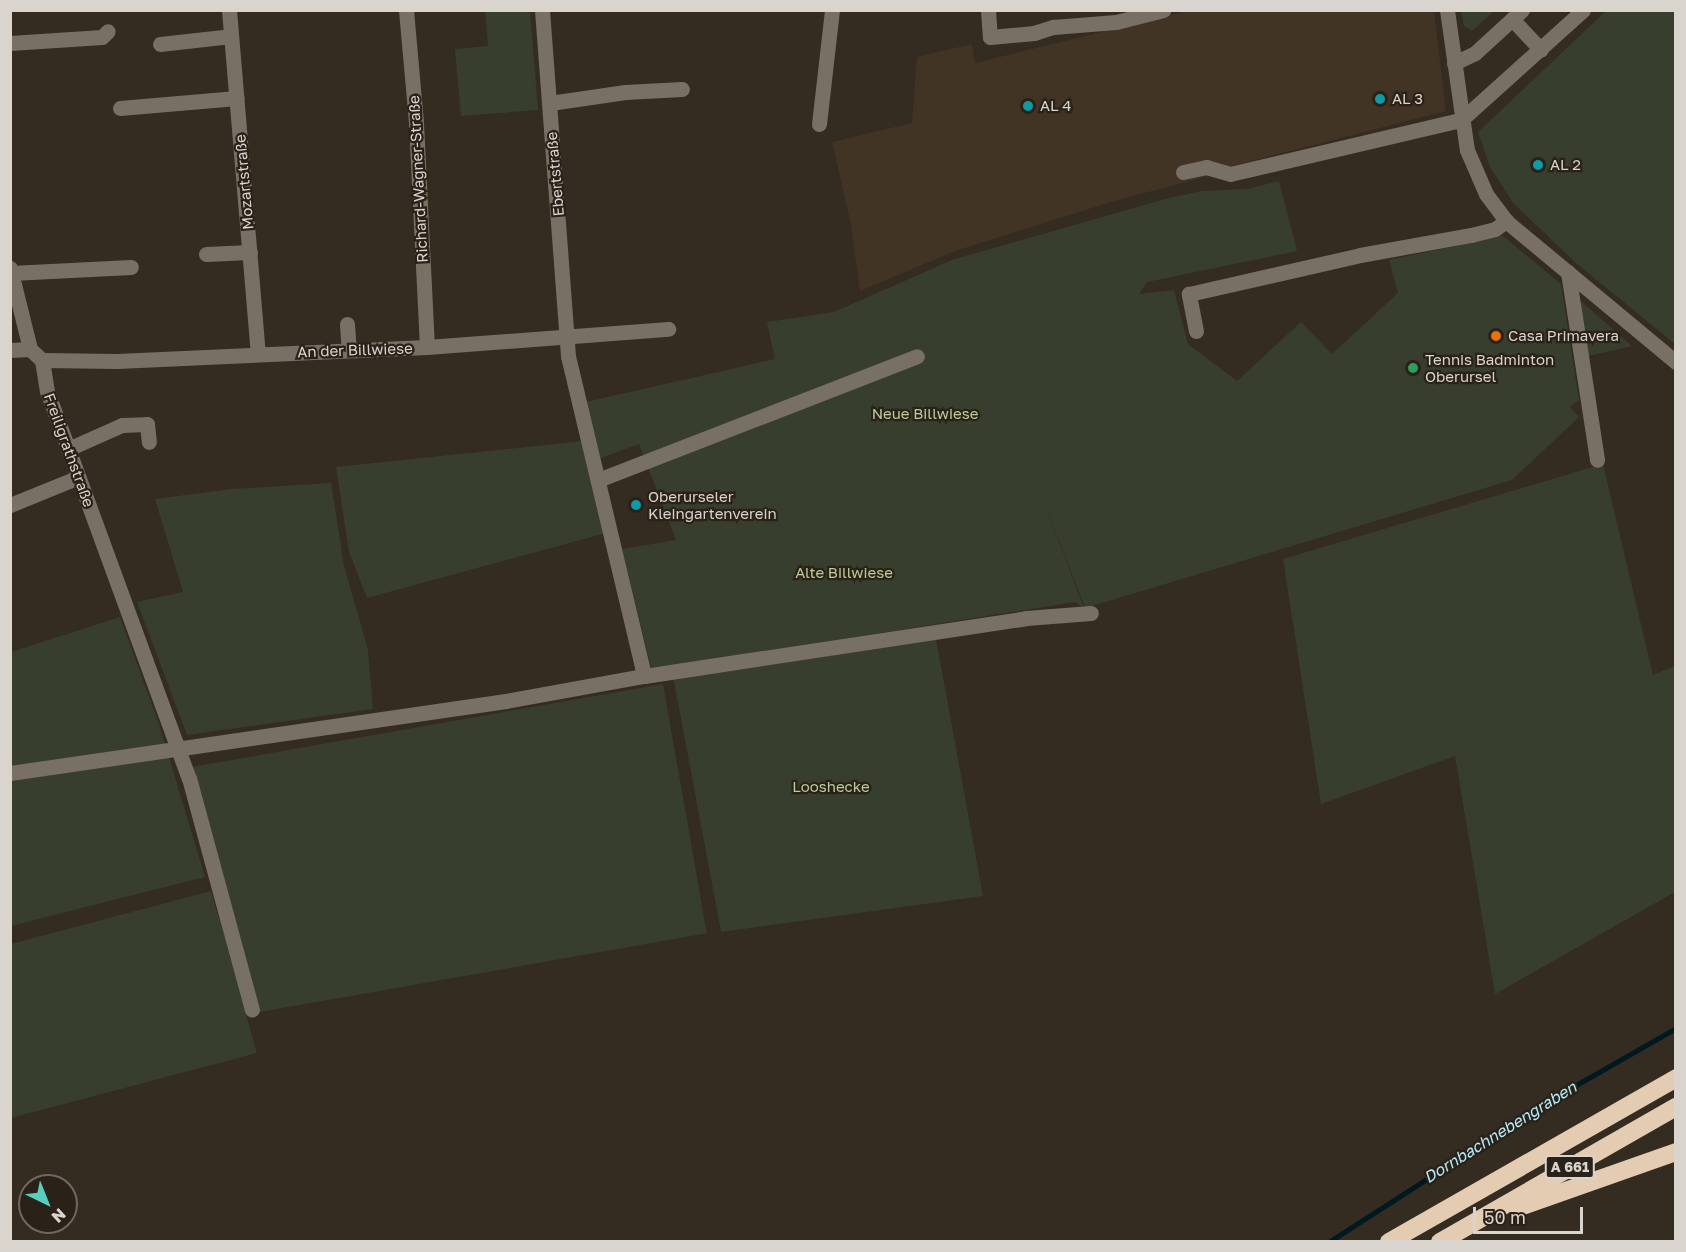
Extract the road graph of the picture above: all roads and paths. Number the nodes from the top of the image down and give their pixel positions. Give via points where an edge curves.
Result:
1 (229, 10) edge
2 (406, 10) edge
3 (542, 10) edge
4 (832, 10) edge
5 (988, 10) edge
6 (1162, 10) edge
7 (1447, 10) edge
8 (1583, 10) edge
9 (1517, 15) edge
10 (1116, 16) edge
11 (108, 31) dead end
12 (231, 36) junction
13 (10, 43) edge
14 (160, 44) dead end
15 (1541, 50) junction
16 (1454, 63) junction
17 (682, 89) dead end
18 (237, 98) junction
19 (550, 103) junction
20 (120, 108) dead end
21 (1461, 120) junction
22 (819, 124) dead end
23 (1183, 172) dead end
24 (1506, 221) junction
25 (249, 252) junction
26 (206, 254) dead end
27 (131, 267) dead end
28 (11, 271) edge
29 (1568, 272) junction
30 (347, 324) dead end
31 (668, 329) dead end
32 (1196, 331) dead end
33 (569, 338) junction
34 (427, 347) junction
35 (30, 349) junction
36 (10, 350) edge
37 (349, 350) junction
38 (258, 354) junction
39 (918, 356) dead end
40 (42, 360) junction
41 (1676, 362) edge
42 (149, 442) dead end
43 (68, 449) junction
44 (1597, 460) dead end
45 (79, 477) junction
46 (598, 480) junction
47 (10, 506) edge
48 (1091, 612) dead end
49 (644, 676) junction
50 (178, 747) junction
51 (10, 773) edge
52 (252, 1010) dead end
53 (1676, 1078) edge
54 (1676, 1107) edge
55 (1676, 1152) edge
56 (1465, 1227) junction
57 (1389, 1242) edge
58 (1440, 1242) edge

1 - 12 street, Mozartstraße
2 - 34 street, Richard-Wagner-Straße
3 - 19 street, Ebertstraße
4 - 22 street
5 - 10 street via 990,37 1034,33
6 - 10 street
7 - 16 street
8 - 15 street
9 - 15 street
9 - 16 street via 1475,53
11 - 13 street via 102,37
12 - 14 street
12 - 18 street, Mozartstraße
15 - 21 street
16 - 21 street
17 - 19 street
18 - 20 street
18 - 25 street, Mozartstraße
19 - 33 street, Ebertstraße
21 - 23 street via 1230,174 1206,167
21 - 24 street via 1475,173
24 - 29 street
24 - 32 street via 1496,229 1471,235 1360,255 1189,294
25 - 26 street
25 - 38 street, Mozartstraße
27 - 28 street
28 - 35 street
29 - 41 street
29 - 44 street
30 - 37 street
31 - 33 street, An der Billwiese
33 - 34 street, An der Billwiese
33 - 46 street, Ebertstraße via 568,356
34 - 37 street, An der Billwiese
35 - 36 street
35 - 40 street
37 - 38 street, An der Billwiese
38 - 40 street, An der Billwiese via 117,361
39 - 46 street
40 - 43 street, Freiligrathstraße via 47,391
42 - 43 street via 147,424 122,425
43 - 45 street, Freiligrathstraße
45 - 47 street
45 - 50 street, Freiligrathstraße
46 - 49 street, Ebertstraße
48 - 49 street via 1026,618
49 - 50 street
50 - 51 street
50 - 52 street, Freiligrathstraße via 200,813
53 - 57 highway, A 661
54 - 56 highway, A 661
55 - 56 highway, A 661
56 - 58 highway, A 661

